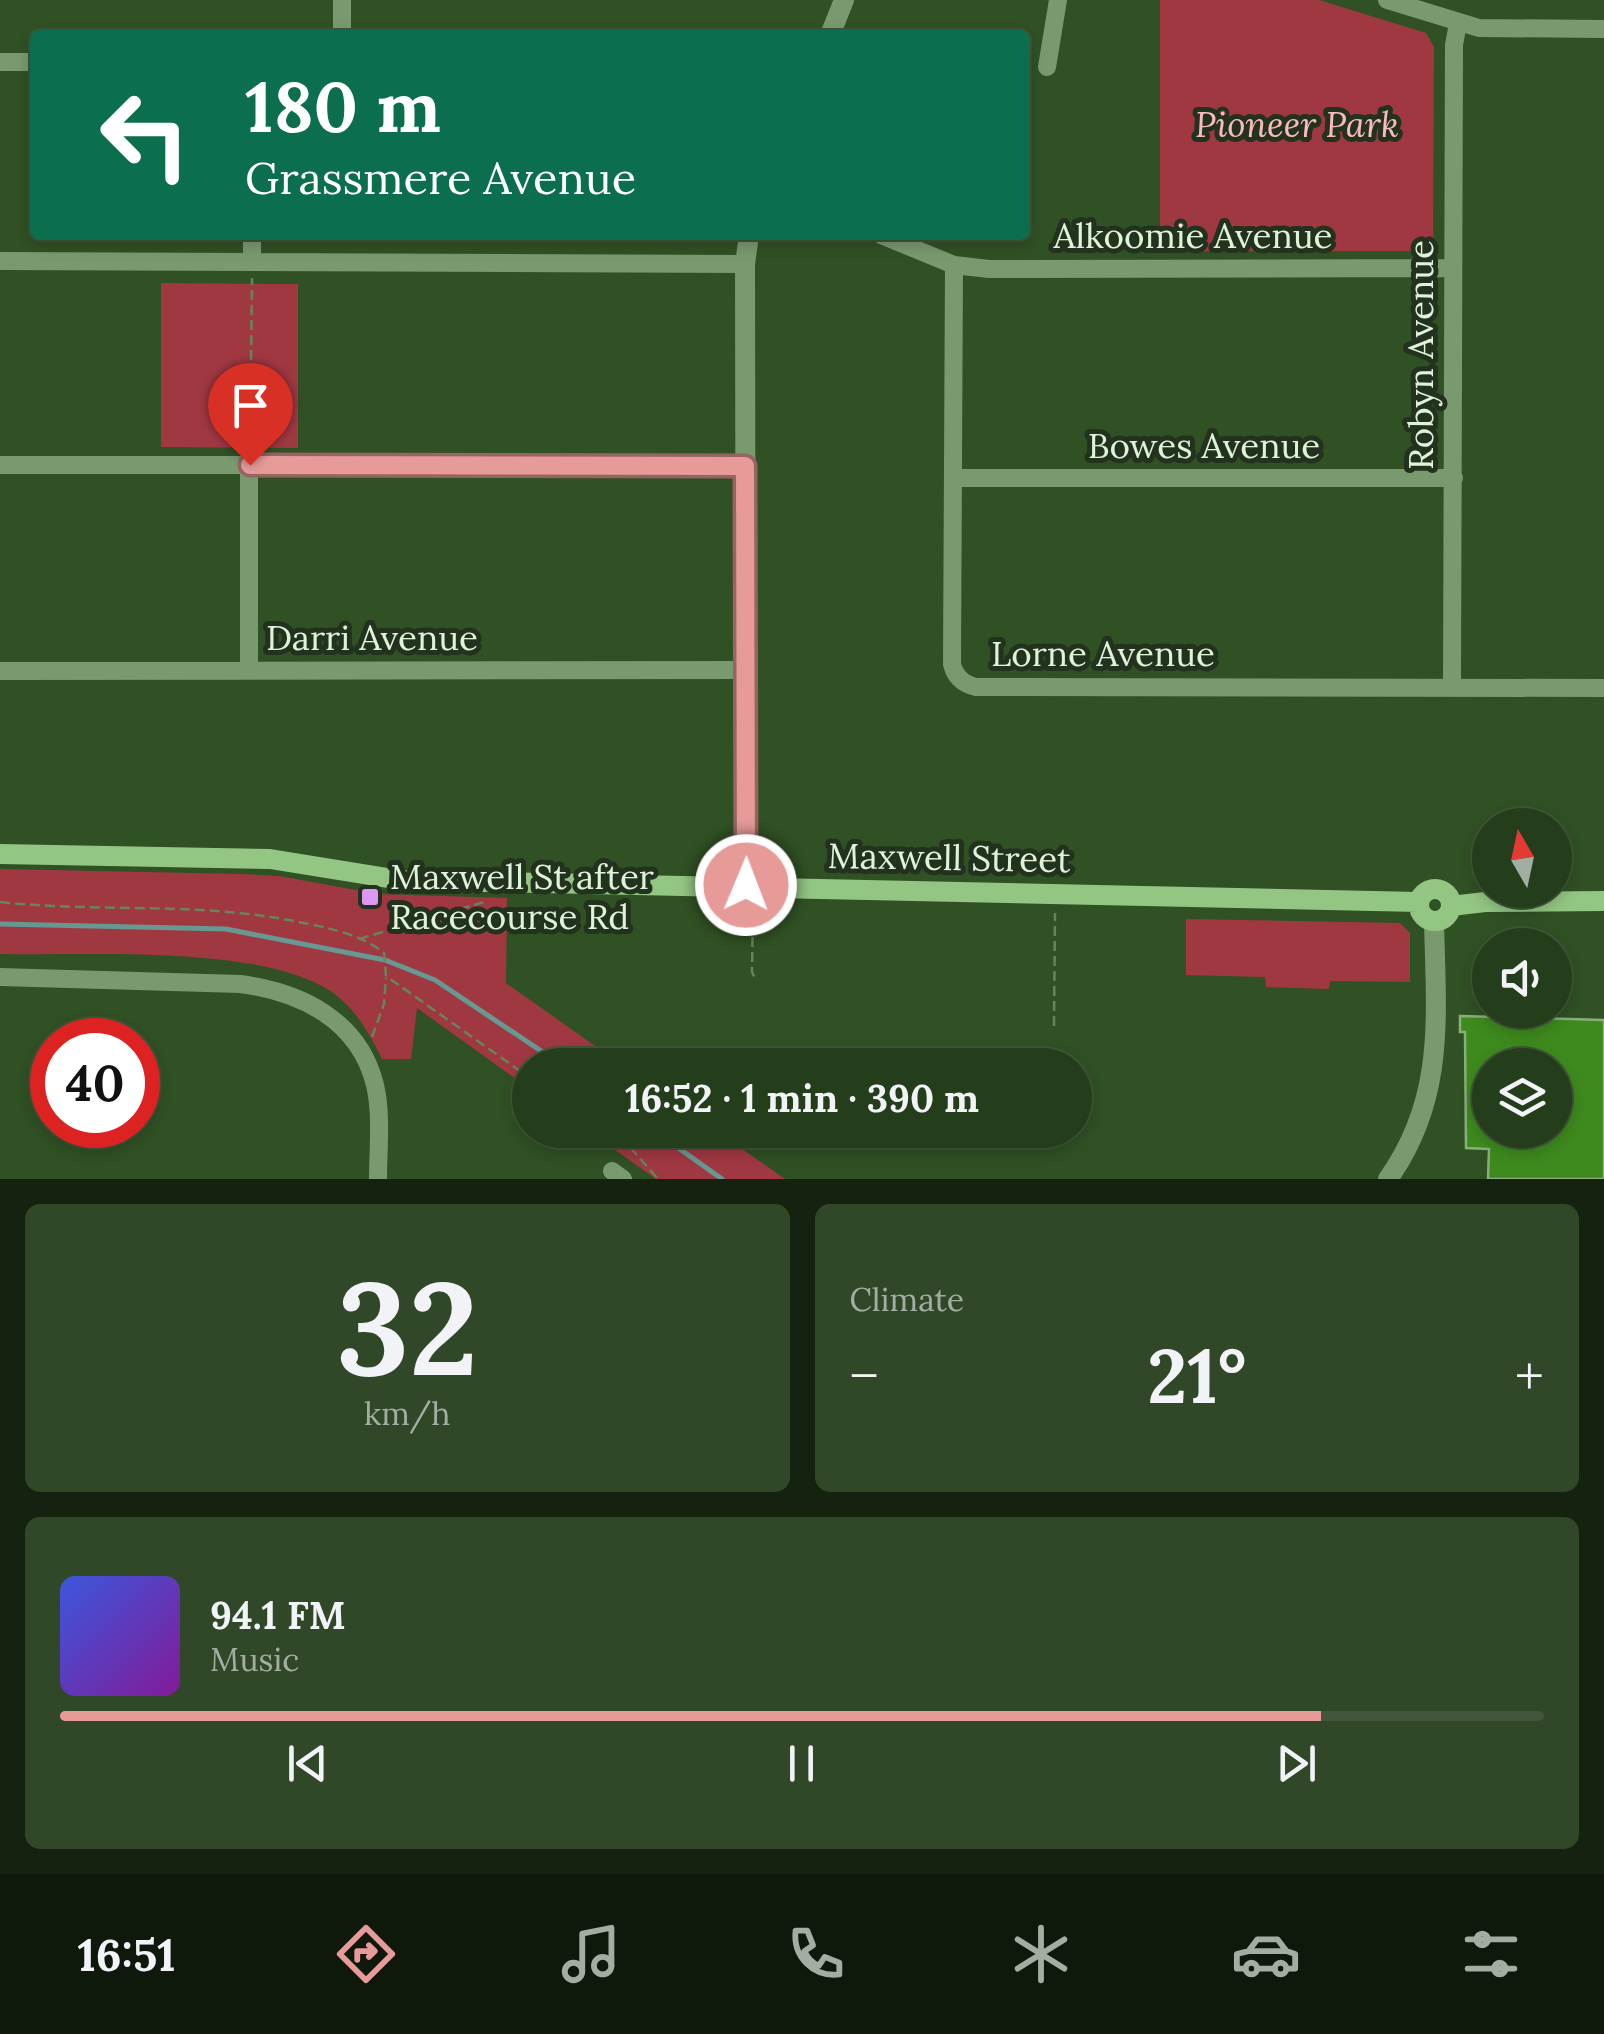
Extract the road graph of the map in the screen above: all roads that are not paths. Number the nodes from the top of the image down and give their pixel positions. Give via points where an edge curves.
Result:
1 (342, 0) edge
2 (844, 0) edge
3 (1058, 0) edge
4 (1386, 0) edge
5 (1458, 23) junction
6 (1604, 29) edge
7 (342, 30) edge
8 (832, 30) edge
9 (0, 62) edge
10 (30, 62) edge
11 (1047, 68) dead end
12 (252, 240) edge
13 (748, 240) edge
14 (893, 240) edge
15 (0, 262) edge
16 (252, 262) junction
17 (745, 264) junction
18 (954, 266) junction
19 (1452, 268) junction
20 (0, 465) edge
21 (250, 465) junction
22 (745, 466) junction
23 (955, 478) junction
24 (1454, 478) junction
25 (249, 670) junction
26 (744, 670) junction
27 (0, 671) edge
28 (1452, 687) junction
29 (1604, 688) edge
30 (0, 854) edge
31 (746, 885) junction
32 (1419, 902) junction
33 (1604, 902) edge
34 (1450, 906) junction
35 (1434, 921) junction
36 (0, 978) edge
37 (378, 1179) edge
38 (1388, 1179) edge

1 - 7 street
2 - 8 street
3 - 11 street
4 - 5 street
5 - 6 street
5 - 19 street, Robyn Avenue
9 - 10 street
12 - 16 street
13 - 17 street
14 - 18 street, Alkoomie Avenue
15 - 16 street
16 - 17 street
17 - 22 street
18 - 19 street, Alkoomie Avenue
18 - 23 street, Lorne Avenue
19 - 24 street, Robyn Avenue
20 - 21 street
21 - 22 street
21 - 25 street
22 - 26 street
23 - 24 street, Bowes Avenue
23 - 28 street, Lorne Avenue via 952,664 970,686
24 - 28 street, Robyn Avenue
25 - 26 street, Darri Avenue
25 - 27 street, Darri Avenue
26 - 31 street
28 - 29 street, Lorne Avenue
30 - 31 main road, Maxwell Street via 270,859 382,878
31 - 32 main road, Maxwell Street
32 - 34 main road via 1437,890
32 - 35 main road via 1422,915
33 - 34 main road
34 - 35 main road
35 - 38 street via 1431,1086 1415,1136
36 - 37 street via 222,982 273,989 318,1007 360,1051 376,1095

